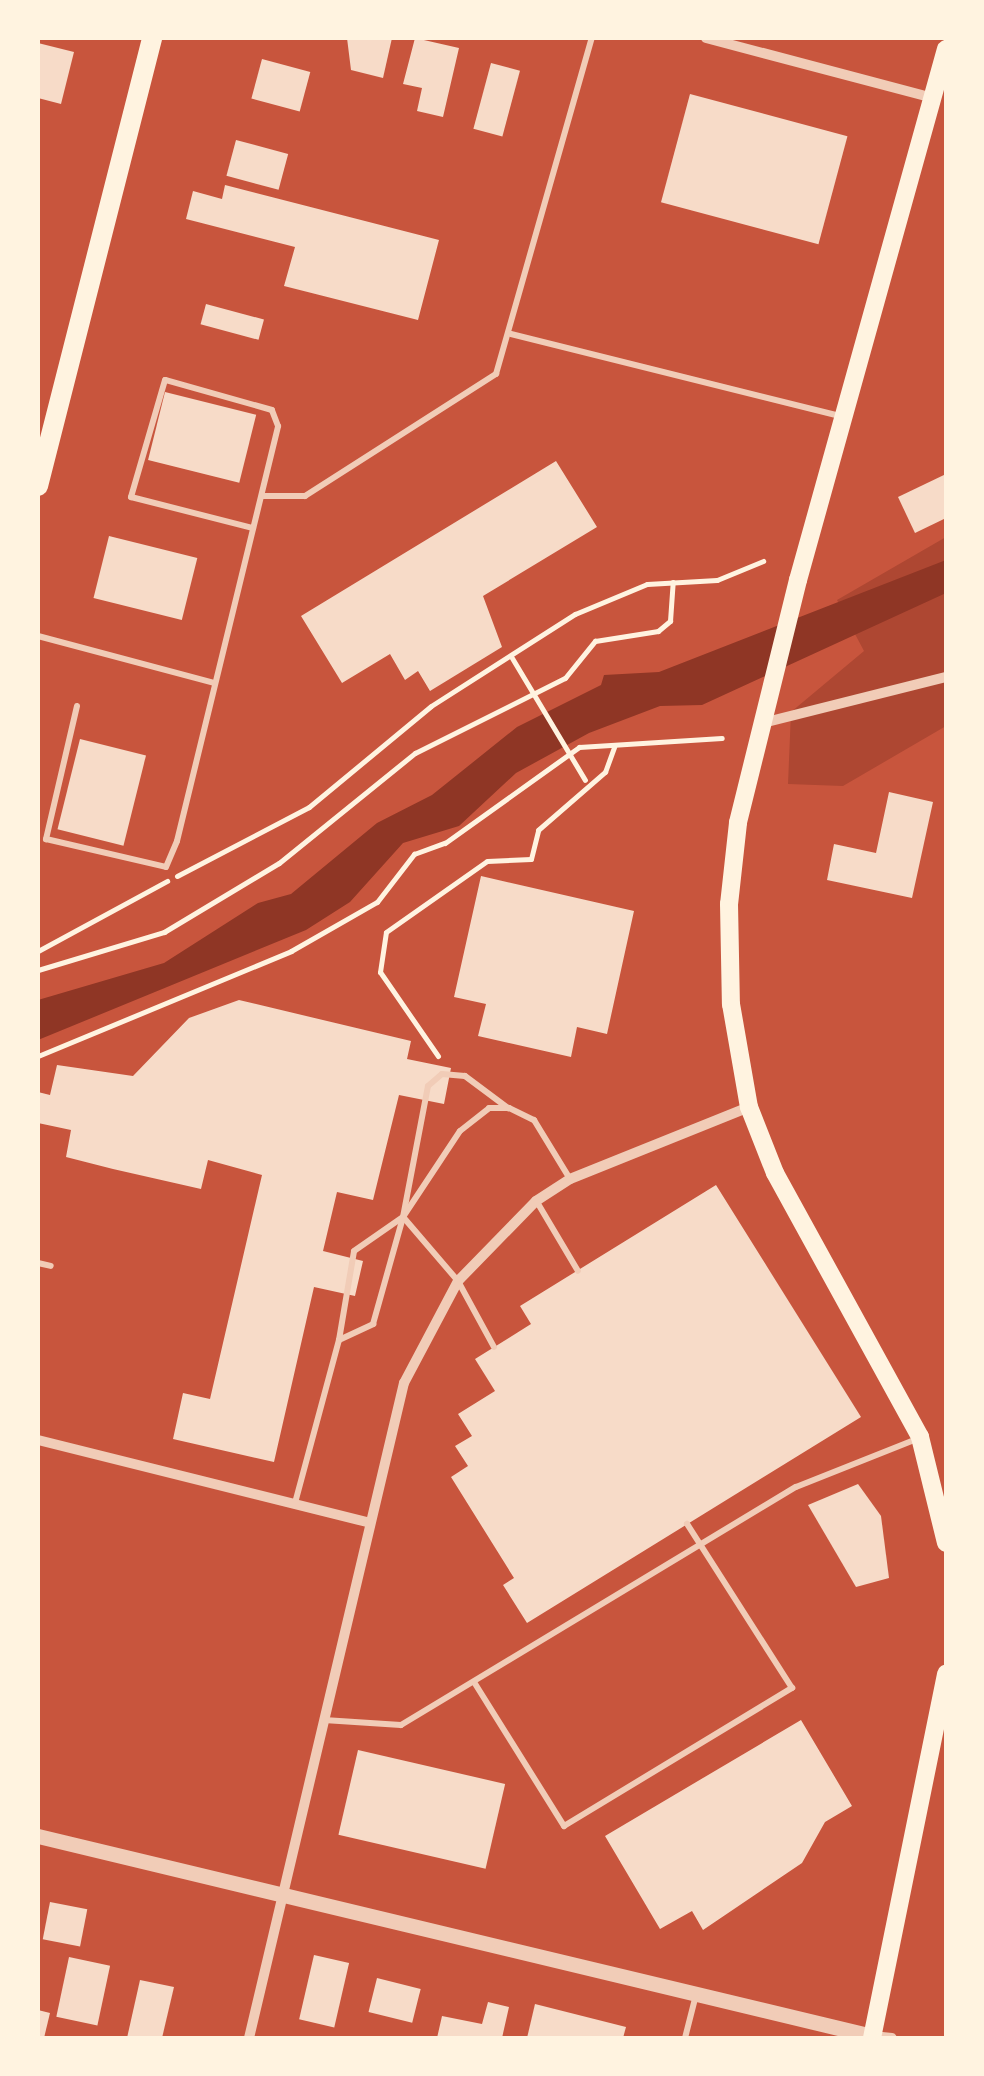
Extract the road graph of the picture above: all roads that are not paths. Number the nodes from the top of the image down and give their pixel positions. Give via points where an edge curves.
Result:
1 (152, 38) edge
2 (592, 38) edge
3 (706, 38) edge
4 (946, 49) edge
5 (933, 98) junction
6 (511, 334) junction
7 (842, 416) junction
8 (38, 486) edge
9 (263, 496) junction
10 (253, 528) junction
11 (38, 636) edge
12 (946, 677) edge
13 (215, 683) junction
14 (77, 706) dead end
15 (762, 723) junction
16 (749, 1106) junction
17 (509, 1108) junction
18 (570, 1179) junction
19 (536, 1200) junction
20 (403, 1217) junction
21 (38, 1263) edge
22 (50, 1266) dead end
23 (578, 1271) dead end
24 (458, 1281) junction
25 (339, 1340) junction
26 (494, 1347) dead end
27 (920, 1438) junction
28 (38, 1440) edge
29 (295, 1504) junction
30 (368, 1522) junction
31 (688, 1524) dead end
32 (946, 1543) edge
33 (702, 1544) junction
34 (946, 1673) edge
35 (474, 1682) junction
36 (323, 1720) junction
37 (38, 1836) edge
38 (284, 1895) junction
39 (696, 1994) junction
40 (872, 2037) edge
41 (249, 2038) edge
42 (686, 2038) edge
43 (892, 2038) edge

1 - 8 highway
2 - 6 lane
3 - 5 street
4 - 5 main road
5 - 7 main road
6 - 7 lane
6 - 9 lane via 496,374 475,392 304,496
7 - 15 main road
9 - 10 lane
9 - 10 lane via 278,418 173,379 160,384 132,497
10 - 13 lane
11 - 13 lane
12 - 15 street
13 - 14 lane via 177,841 156,870 46,839
15 - 16 main road via 729,904 730,1004
16 - 18 street
16 - 27 main road via 775,1173
17 - 18 lane via 534,1120
17 - 20 lane via 488,1108 460,1131
17 - 20 lane via 465,1076 442,1074 428,1086
18 - 19 street
19 - 23 lane
19 - 24 street
20 - 24 lane
20 - 25 lane via 372,1324
20 - 25 lane via 354,1252
21 - 22 lane
24 - 26 lane
24 - 30 street via 404,1383
25 - 29 lane
27 - 32 main road
27 - 33 lane via 857,1456
28 - 29 street
29 - 30 street
30 - 36 street
31 - 33 lane
33 - 35 lane
33 - 35 lane via 792,1688 671,1762 564,1826
34 - 40 main road
35 - 36 lane via 401,1725
36 - 38 street
37 - 38 street
38 - 39 street
38 - 41 street
39 - 40 street
39 - 42 lane
40 - 43 street

